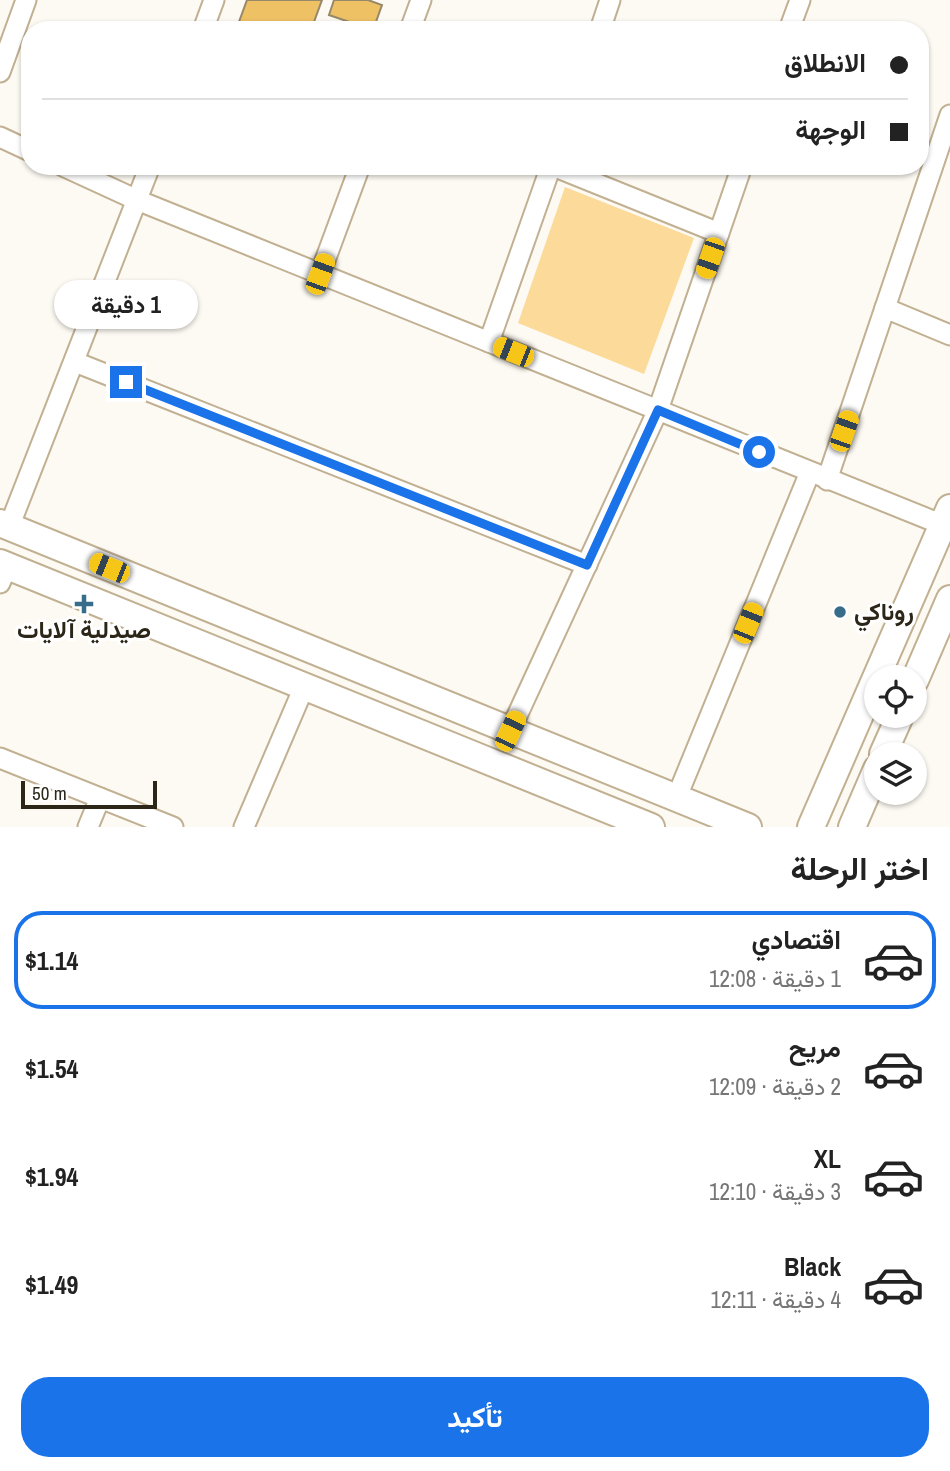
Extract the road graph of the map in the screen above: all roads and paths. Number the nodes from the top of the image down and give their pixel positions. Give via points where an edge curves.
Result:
1 (26, 0) edge
2 (214, 0) edge
3 (421, 0) edge
4 (610, 0) edge
5 (800, 0) edge
6 (206, 21) edge
7 (413, 21) edge
8 (603, 21) edge
9 (792, 21) edge
10 (0, 72) edge
11 (950, 115) edge
12 (0, 138) edge
13 (21, 147) edge
14 (83, 175) edge
15 (147, 175) edge
16 (357, 175) edge
17 (549, 175) edge
18 (574, 175) edge
19 (739, 175) edge
20 (137, 200) junction
21 (719, 233) junction
22 (320, 274) junction
23 (885, 308) junction
24 (950, 334) edge
25 (489, 342) junction
26 (75, 362) junction
27 (658, 410) junction
28 (819, 476) junction
29 (946, 517) edge
30 (4, 525) edge
31 (587, 565) junction
32 (2, 571) edge
33 (950, 599) edge
34 (921, 665) edge
35 (304, 687) junction
36 (510, 731) junction
37 (0, 758) edge
38 (100, 798) junction
39 (676, 799) junction
40 (864, 799) edge
41 (705, 820) edge
42 (88, 827) edge
43 (173, 827) edge
44 (244, 827) edge
45 (651, 827) edge
46 (748, 827) edge
47 (811, 827) edge
48 (852, 827) edge

1 - 10 street
2 - 6 street
3 - 7 street
4 - 8 street
5 - 9 street
11 - 23 street
12 - 13 street
14 - 20 street
15 - 20 street
16 - 22 street
17 - 25 street
18 - 21 street
19 - 21 street
20 - 22 street
20 - 26 street
21 - 27 street
22 - 25 street
23 - 24 street
23 - 28 street
25 - 27 street
26 - 30 street
26 - 31 street
27 - 28 street
27 - 31 street
28 - 29 street
28 - 39 street
29 - 47 main road
30 - 36 main road
31 - 36 street
32 - 35 main road
33 - 34 main road
35 - 44 street
35 - 45 main road
36 - 39 main road
37 - 38 street
38 - 42 street
38 - 43 street
39 - 41 main road
40 - 48 main road
41 - 46 main road

